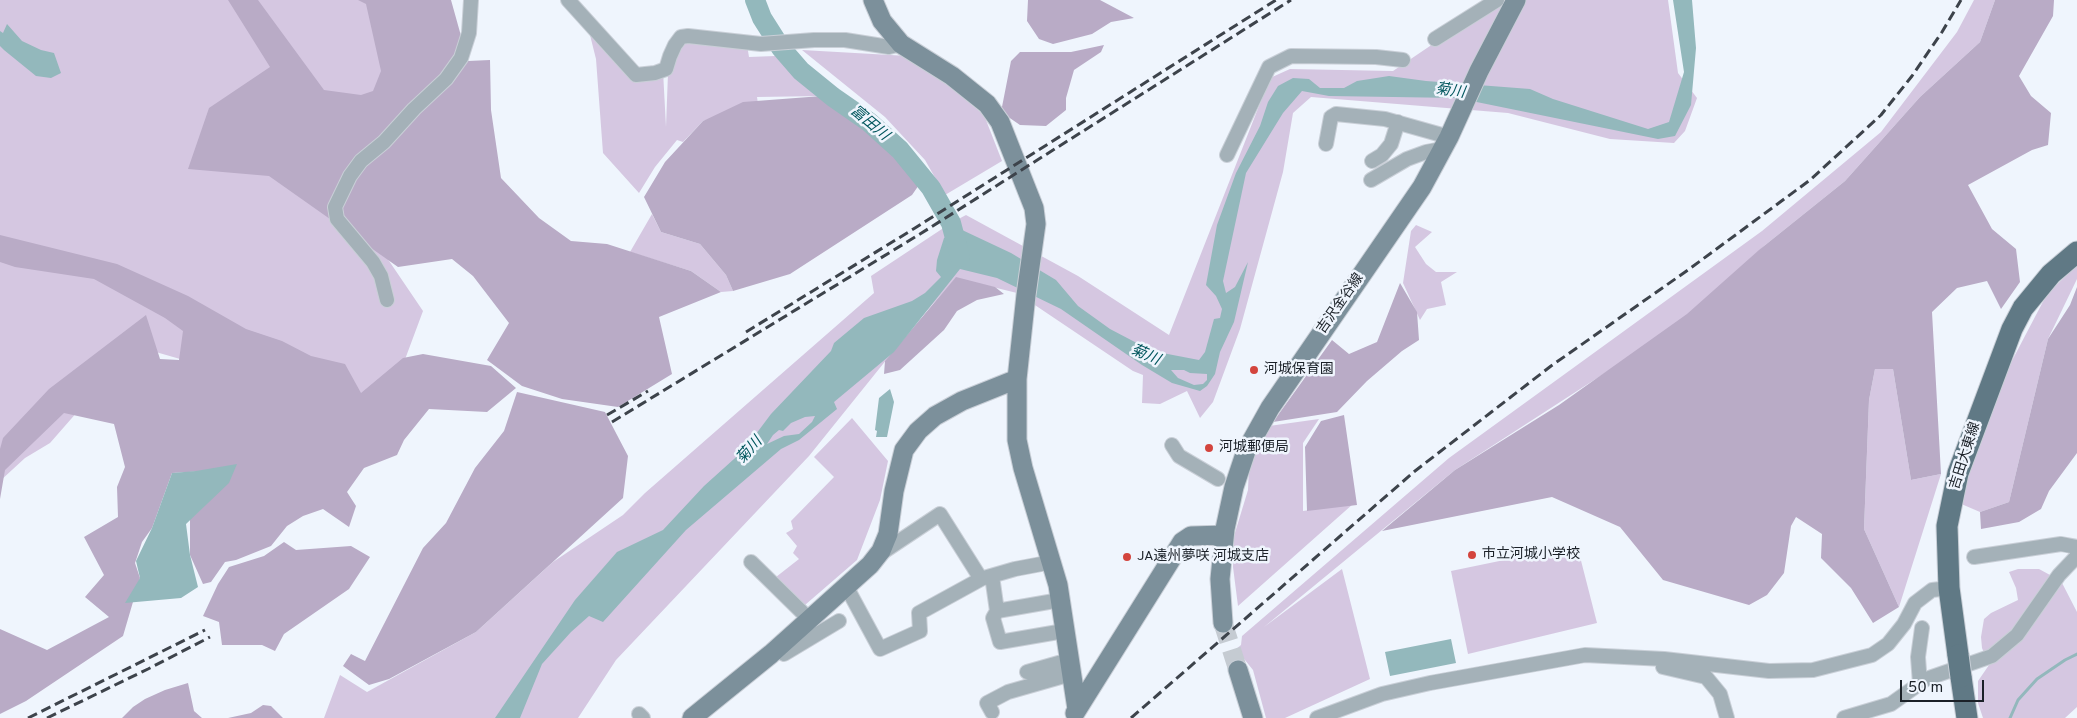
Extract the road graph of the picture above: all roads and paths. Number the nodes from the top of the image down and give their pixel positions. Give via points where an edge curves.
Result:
1 (472, 0) edge
2 (568, 0) edge
3 (873, 0) edge
4 (1497, 0) edge
5 (1516, 0) edge
6 (1435, 39) dead end
7 (901, 44) junction
8 (1403, 60) dead end
9 (1398, 122) junction
10 (1447, 138) junction
11 (1326, 144) dead end
12 (1227, 155) dead end
13 (1372, 161) dead end
14 (1371, 180) dead end
15 (2077, 252) edge
16 (387, 300) dead end
17 (1017, 379) junction
18 (1172, 445) dead end
19 (1218, 479) dead end
20 (1224, 535) junction
21 (2077, 547) edge
22 (878, 555) junction
23 (2077, 556) edge
24 (1974, 557) dead end
25 (751, 562) dead end
26 (1052, 562) junction
27 (987, 578) junction
28 (846, 586) junction
29 (1949, 588) junction
30 (1060, 600) junction
31 (997, 611) junction
32 (810, 619) junction
33 (838, 621) dead end
34 (1223, 623) tunnel mouth
35 (1922, 628) dead end
36 (1064, 632) junction
37 (778, 647) junction
38 (1636, 658) junction
39 (1070, 667) junction
40 (1238, 670) tunnel mouth
41 (1027, 672) dead end
42 (1920, 684) junction
43 (992, 712) dead end
44 (1074, 713) edge
45 (692, 718) edge
46 (1253, 718) edge
47 (1317, 718) edge
48 (1727, 718) edge
49 (1844, 718) edge
50 (1967, 718) edge

1 - 16 street via 461,58 446,79 361,161 335,206 336,219 381,276
2 - 7 street via 636,75 666,69 681,37 688,36 761,44 795,40 845,40 889,47
3 - 7 street via 882,21
4 - 6 street
5 - 10 street, 吉沢金谷線
7 - 17 street via 952,76 987,104 1000,122 1034,208 1036,224
8 - 12 street via 1292,56 1269,67
9 - 10 street
9 - 11 street via 1336,114 1331,118
9 - 13 street via 1390,144 1382,155
10 - 14 street
10 - 20 street, 吉沢金谷線 via 1422,187 1270,408 1246,450
15 - 29 main road, 吉田大東線 via 2036,290 2010,336 1958,473 1947,526
17 - 22 street via 962,401 935,416 918,431 904,450 899,465 888,534
17 - 26 street via 1017,440
18 - 19 street via 1179,456
20 - 34 street, 吉沢金谷線 via 1220,580
20 - 44 street via 1192,536 1182,542
21 - 24 street via 2061,544
22 - 27 street via 940,514
22 - 28 street
23 - 42 street via 2059,575 2017,635 1992,656
25 - 32 street
26 - 27 street
26 - 30 street
27 - 28 street via 919,613 920,630 880,649
27 - 31 street
28 - 32 street
29 - 38 street via 1932,590 1915,603 1888,644 1872,655 1813,670 1769,671
29 - 50 main road, 吉田大東線, bridge
30 - 31 street
30 - 36 street
31 - 36 street via 993,618 1000,642
32 - 37 street
33 - 37 street via 784,654
35 - 42 street via 1918,657
36 - 39 street
37 - 45 street
38 - 47 street via 1585,655 1430,684 1382,694
38 - 48 street via 1706,677 1720,694
39 - 41 street
39 - 43 street via 987,703
39 - 44 street
40 - 46 street
42 - 49 street via 1891,704

